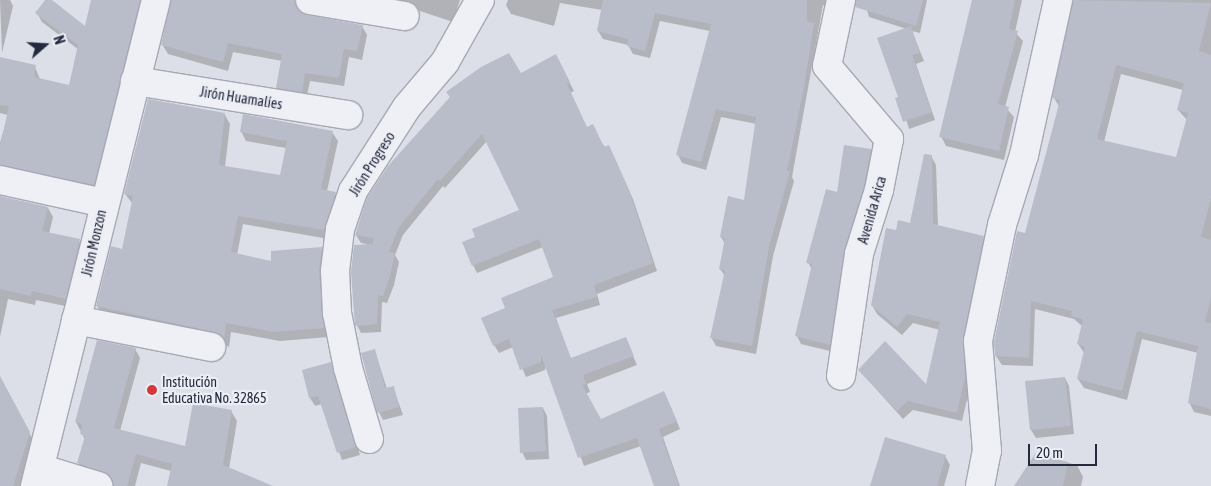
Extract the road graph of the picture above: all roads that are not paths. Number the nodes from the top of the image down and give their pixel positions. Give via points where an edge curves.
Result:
1 (156, 0) edge
2 (310, 0) edge
3 (480, 0) edge
4 (840, 0) edge
5 (1058, 0) edge
6 (405, 16) dead end
7 (135, 82) junction
8 (348, 115) dead end
9 (0, 180) edge
10 (104, 203) junction
11 (76, 320) junction
12 (211, 348) dead end
13 (840, 376) dead end
14 (369, 439) dead end
15 (38, 477) edge
16 (98, 486) edge
17 (980, 486) edge

1 - 7 street, Jirón Monzon
2 - 6 street
3 - 14 street, Jirón Progreso via 445,62 407,107 353,191 340,229 335,271 337,312 348,368
4 - 13 street, Avenida Arica via 827,66 889,139 879,190 859,254
5 - 17 street via 1024,155 1002,225 978,341 987,451
7 - 8 street, Jirón Huamalíes
7 - 10 street, Jirón Monzon
9 - 10 street
10 - 11 street, Jirón Monzon
11 - 12 street
11 - 15 street, Jirón Monzon
15 - 16 street

